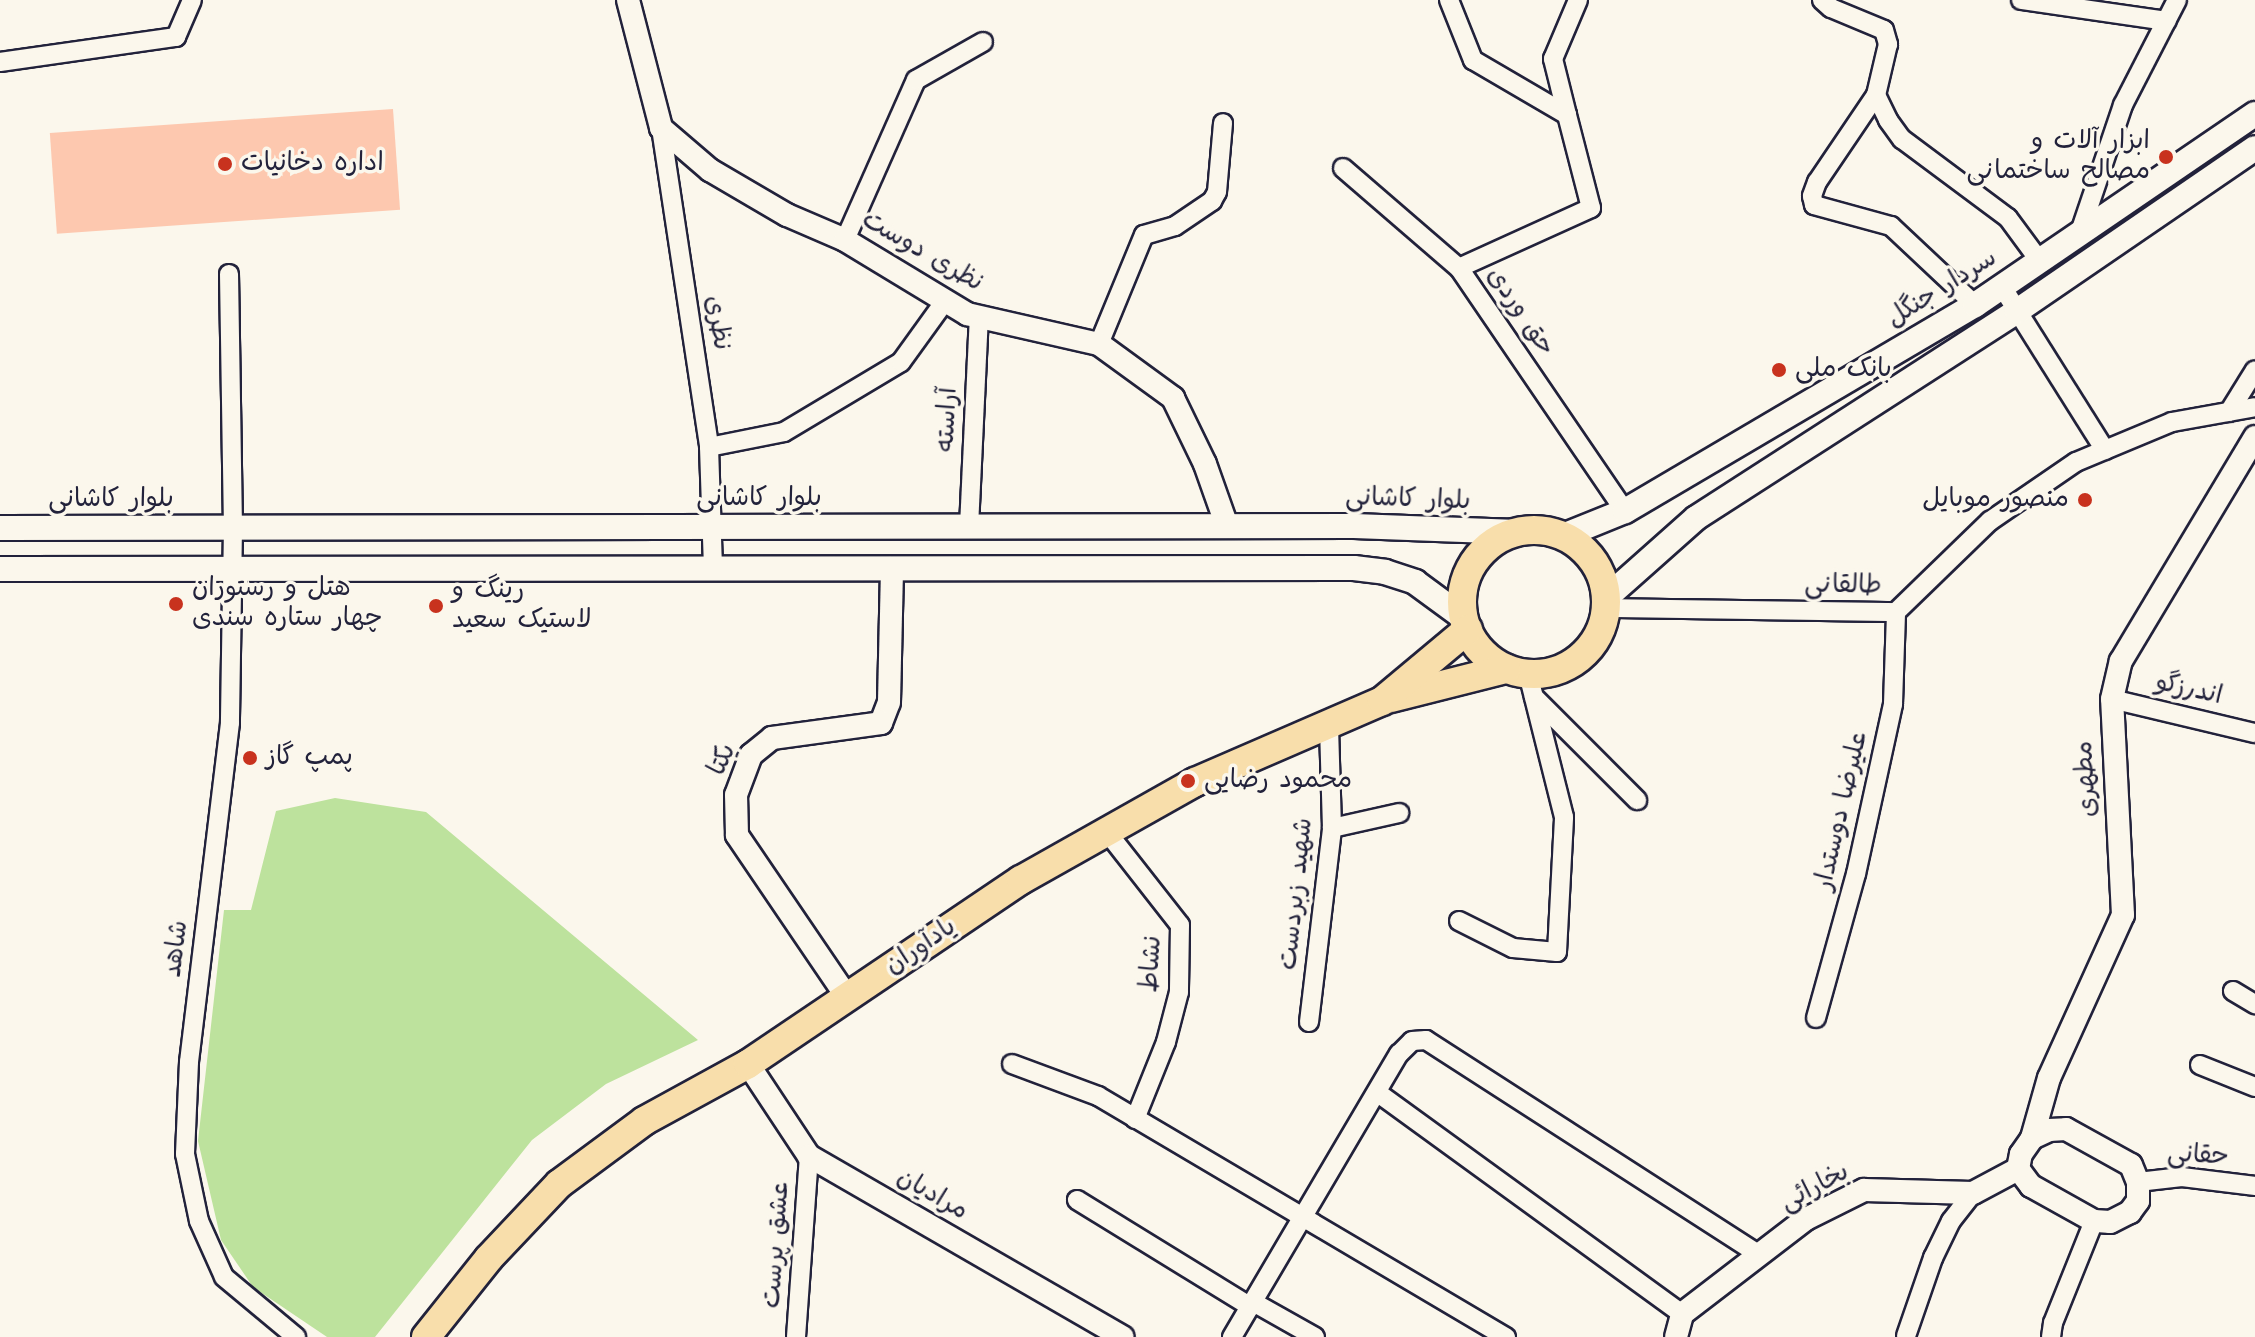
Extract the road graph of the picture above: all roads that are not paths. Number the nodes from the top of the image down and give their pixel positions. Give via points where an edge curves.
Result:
1 (192, 0) edge
2 (628, 0) edge
3 (1449, 0) edge
4 (1578, 0) edge
5 (1822, 0) edge
6 (2021, 0) edge
7 (2177, 0) edge
8 (2166, 21) junction
9 (983, 42) dead end
10 (0, 62) edge
11 (1876, 95) junction
12 (1567, 115) junction
13 (1223, 123) dead end
14 (2252, 124) edge
15 (661, 128) junction
16 (2255, 148) edge
17 (1343, 168) dead end
18 (2080, 232) junction
19 (845, 240) junction
20 (2039, 260) junction
21 (1459, 268) junction
22 (229, 274) dead end
23 (2001, 285) junction
24 (945, 301) junction
25 (1975, 305) junction
26 (2017, 311) junction
27 (979, 317) junction
28 (1099, 344) junction
29 (2255, 370) edge
30 (2255, 407) edge
31 (2229, 412) junction
32 (2255, 437) edge
33 (709, 447) junction
34 (2105, 450) junction
35 (1625, 511) junction
36 (1227, 526) junction
37 (233, 527) junction
38 (713, 527) junction
39 (969, 527) junction
40 (0, 528) edge
41 (1518, 532) junction
42 (1563, 536) junction
43 (713, 568) junction
44 (892, 568) junction
45 (0, 569) edge
46 (233, 569) junction
47 (1606, 603) junction
48 (1896, 612) junction
49 (1466, 624) junction
50 (1523, 680) junction
51 (2112, 699) junction
52 (1382, 701) junction
53 (1329, 724) junction
54 (2255, 733) edge
55 (1637, 800) dead end
56 (1399, 813) dead end
57 (1332, 828) junction
58 (1107, 832) junction
59 (1459, 921) dead end
60 (2233, 991) dead end
61 (847, 997) junction
62 (2255, 1004) edge
63 (1816, 1018) dead end
64 (1309, 1022) dead end
65 (748, 1064) junction
66 (1012, 1064) dead end
67 (2200, 1065) dead end
68 (2255, 1087) edge
69 (1378, 1093) junction
70 (1135, 1119) junction
71 (2032, 1138) junction
72 (809, 1156) junction
73 (2018, 1169) junction
74 (2138, 1182) junction
75 (2255, 1186) edge
76 (1973, 1193) junction
77 (1077, 1200) dead end
78 (1302, 1219) junction
79 (2094, 1221) junction
80 (1760, 1255) junction
81 (1252, 1304) junction
82 (1682, 1314) junction
83 (1906, 1336) edge
84 (296, 1337) edge
85 (426, 1337) edge
86 (796, 1337) edge
87 (1123, 1337) edge
88 (1232, 1337) edge
89 (1315, 1337) edge
90 (1506, 1337) edge
91 (1676, 1337) edge
92 (2051, 1337) edge

1 - 10 street via 176,37
2 - 15 street
3 - 12 street via 1473,60
4 - 12 street via 1553,59
5 - 11 street via 1884,30 1888,44
6 - 8 street
7 - 8 street
8 - 18 street via 2123,105
9 - 19 street via 916,80
11 - 20 street via 1902,139 2008,218
11 - 25 street via 1817,182 1814,205 1891,226
12 - 21 street via 1591,208
13 - 28 street via 1212,201 1175,226 1144,235
14 - 18 main road, سردار جنگل
15 - 19 street, نظری دوست via 710,170 787,215
15 - 33 street, نظری
16 - 26 main road
17 - 21 street, حق وردی
18 - 20 main road, سردار جنگل
19 - 24 street, نظری دوست
20 - 23 main road, سردار جنگل
21 - 35 street, حق وردی
22 - 37 street, شاهد
23 - 25 main road, سردار جنگل
23 - 26 street
24 - 27 street, نظری دوست
24 - 33 street via 901,362 784,432
25 - 35 main road, سردار جنگل
26 - 34 street
26 - 47 main road via 1696,518
27 - 28 street, نظری دوست
27 - 39 street, آراسته
28 - 36 street, نظری دوست via 1173,398
29 - 31 street
30 - 31 street, طالقانی
31 - 34 street, طالقانی via 2172,422
32 - 51 street, مطهری via 2121,661
33 - 38 street, نظری
34 - 48 street, طالقانی via 2076,462 1990,521
35 - 42 main road, سردار جنگل
36 - 39 main road, بلوار کاشانی
36 - 41 main road, بلوار کاشانی
37 - 38 main road, بلوار کاشانی
37 - 40 main road, بلوار کاشانی
37 - 46 street, شاهد
38 - 39 main road, بلوار کاشانی
38 - 43 street, نظری
41 - 42 main road via 1541,530
41 - 49 main road via 1497,540 1480,555 1465,585
42 - 47 main road via 1597,565
43 - 44 main road
43 - 46 main road
44 - 49 main road via 1354,568 1415,582
44 - 61 street, یکتا via 889,702 881,723 772,738 751,755 736,795 737,835
45 - 46 main road
46 - 84 street, شاهد via 230,723 189,1062 185,1154 199,1221 224,1277
47 - 48 street, طالقانی
47 - 50 main road via 1601,630 1589,649 1572,664
48 - 63 street, علیرضا دوستدار via 1893,704 1856,874
49 - 50 main road via 1487,657
49 - 52 main road, یادآوران
50 - 52 main road
50 - 55 street
50 - 59 street via 1564,817 1557,952 1513,948
51 - 54 street, اندرزگو
51 - 71 street, مطهری via 2123,915 2049,1078
52 - 53 main road, یادآوران
53 - 57 street, شهید زبردست
53 - 58 main road, یادآوران via 1195,782
56 - 57 street
57 - 64 street, شهید زبردست
58 - 61 main road, یادآوران via 1021,880
58 - 70 street, نشاط via 1180,925 1179,992 1166,1042
60 - 62 street
61 - 65 main road, یادآوران
65 - 72 street, مرادیان
65 - 85 main road, یادآوران via 644,1121 559,1184 489,1258
66 - 70 street via 1098,1096
67 - 68 street
69 - 78 street
69 - 80 street via 1399,1054 1412,1041 1426,1040
69 - 82 street
70 - 78 street
71 - 73 street, مطهری
71 - 74 street via 2066,1129 2131,1165
72 - 86 street, عشق پرست
72 - 87 street, مرادیان
73 - 76 street, بخارائی
73 - 79 street via 2031,1186
74 - 75 street, حقانی via 2182,1177
74 - 79 street via 2138,1201 2130,1212 2110,1222
76 - 80 street, بخارائی via 1864,1190 1806,1219
76 - 83 street via 1951,1221 1933,1258
77 - 81 street
78 - 81 street
78 - 90 street
79 - 92 street
80 - 82 street, بخارائی
81 - 88 street
81 - 89 street
82 - 91 street

